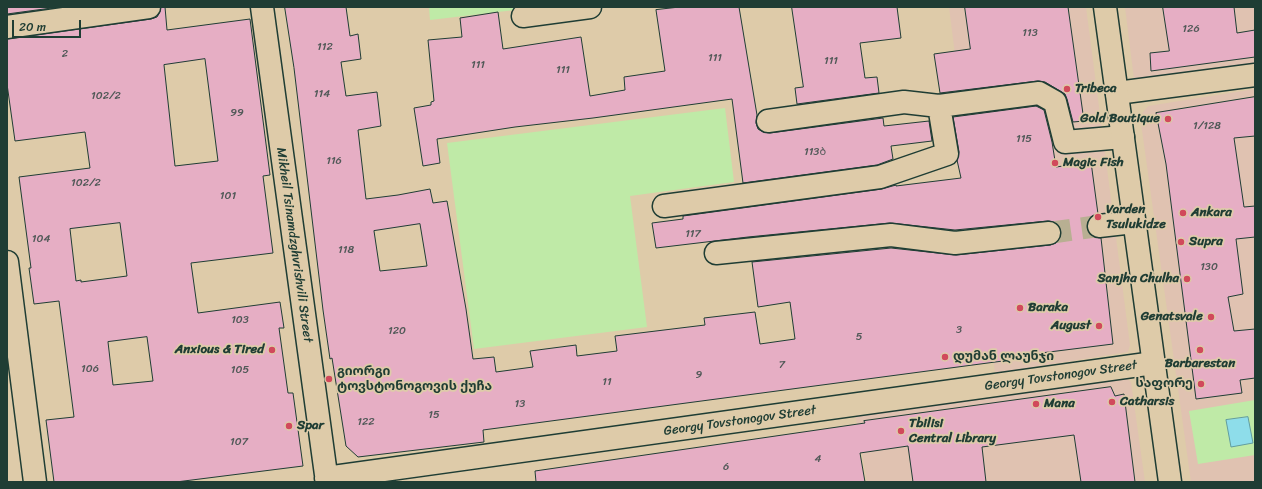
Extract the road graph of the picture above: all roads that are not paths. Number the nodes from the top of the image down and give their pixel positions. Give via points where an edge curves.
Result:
1 (150, 7) edge
2 (262, 7) edge
3 (590, 7) edge
4 (1105, 7) edge
5 (523, 16) dead end
6 (7, 27) edge
7 (1255, 75) edge
8 (1116, 93) junction
9 (939, 106) junction
10 (768, 121) dead end
11 (1123, 137) junction
12 (664, 206) dead end
13 (1134, 222) junction
14 (1100, 226) tunnel mouth
15 (1049, 233) tunnel mouth
16 (716, 253) dead end
17 (7, 262) edge
18 (1154, 363) junction
19 (327, 480) edge
20 (35, 482) edge
21 (1170, 482) edge

1 - 6 street
2 - 19 street, Mikheil Tsinamdzghvrishvili Street
3 - 5 street
4 - 8 street
7 - 8 street
8 - 11 street
9 - 10 street via 904,102
9 - 11 street via 1040,93 1055,102 1065,142
9 - 12 street via 947,154 880,177
11 - 13 street
13 - 14 street
13 - 18 street
15 - 16 street via 955,242 892,235
17 - 20 street
18 - 19 street, Georgy Tovstonogov Street
18 - 21 street

